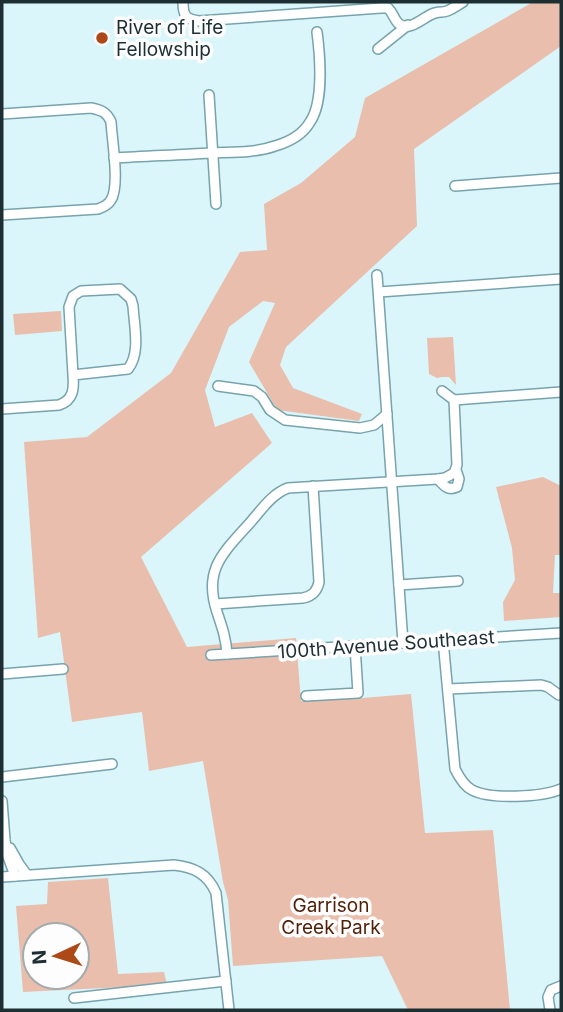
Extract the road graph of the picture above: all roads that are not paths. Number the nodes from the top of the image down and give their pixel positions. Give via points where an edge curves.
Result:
1 (183, 2) edge
2 (463, 2) edge
3 (314, 7) edge
4 (408, 25) junction
5 (317, 32) dead end
6 (378, 49) dead end
7 (209, 95) dead end
8 (2, 114) edge
9 (212, 153) junction
10 (114, 158) junction
11 (561, 178) edge
12 (455, 186) dead end
13 (216, 204) dead end
14 (2, 215) edge
15 (377, 275) dead end
16 (561, 279) edge
17 (379, 292) junction
18 (73, 375) junction
19 (218, 386) dead end
20 (442, 391) dead end
21 (561, 392) edge
22 (454, 400) junction
23 (2, 409) edge
24 (387, 414) junction
25 (392, 481) junction
26 (313, 486) junction
27 (458, 581) dead end
28 (399, 585) junction
29 (215, 604) junction
30 (561, 633) edge
31 (443, 640) junction
32 (403, 643) junction
33 (355, 646) junction
34 (227, 654) junction
35 (211, 655) dead end
36 (63, 668) dead end
37 (2, 674) edge
38 (448, 690) junction
39 (559, 695) dead end
40 (306, 696) dead end
41 (112, 764) dead end
42 (2, 777) edge
43 (561, 789) edge
44 (2, 801) edge
45 (4, 823) junction
46 (27, 875) junction
47 (15, 876) junction
48 (2, 877) edge
49 (226, 981) junction
50 (561, 986) edge
51 (74, 998) dead end
52 (229, 1010) edge
53 (550, 1010) edge

1 - 3 street via 187,18 199,21
2 - 4 street
3 - 4 street via 388,8 398,23
4 - 6 street
5 - 9 street via 319,87 310,122 292,139 275,146
7 - 9 street
8 - 10 street via 91,108 104,112 111,122
9 - 10 street
9 - 13 street
10 - 14 street via 115,187 105,207
11 - 12 street
15 - 17 street
16 - 17 street
17 - 24 street
18 - 18 street via 72,298 81,291 120,289 133,306 131,366
18 - 23 street via 73,392 66,403
19 - 24 street via 254,391 285,420 360,428 374,425
20 - 22 street
21 - 22 street
22 - 25 street via 454,472 438,479
24 - 25 street
25 - 26 street
25 - 28 street
26 - 29 street via 279,492 219,559 212,590
26 - 29 street via 318,589 303,598
27 - 28 street
28 - 32 street
29 - 34 street
30 - 31 street, 100th Avenue Southeast
31 - 32 street, 100th Avenue Southeast
31 - 38 street
32 - 33 street, 100th Avenue Southeast
33 - 34 street, 100th Avenue Southeast
33 - 40 street via 358,693
34 - 35 street, 100th Avenue Southeast
36 - 37 street
38 - 39 street via 541,685
38 - 43 street via 455,769 463,783 493,796
41 - 42 street
44 - 45 street
45 - 46 street via 11,851
45 - 47 street
46 - 47 street
46 - 49 street via 174,865 205,875 216,892
47 - 48 street
49 - 51 street
49 - 52 street
50 - 53 street via 551,990

